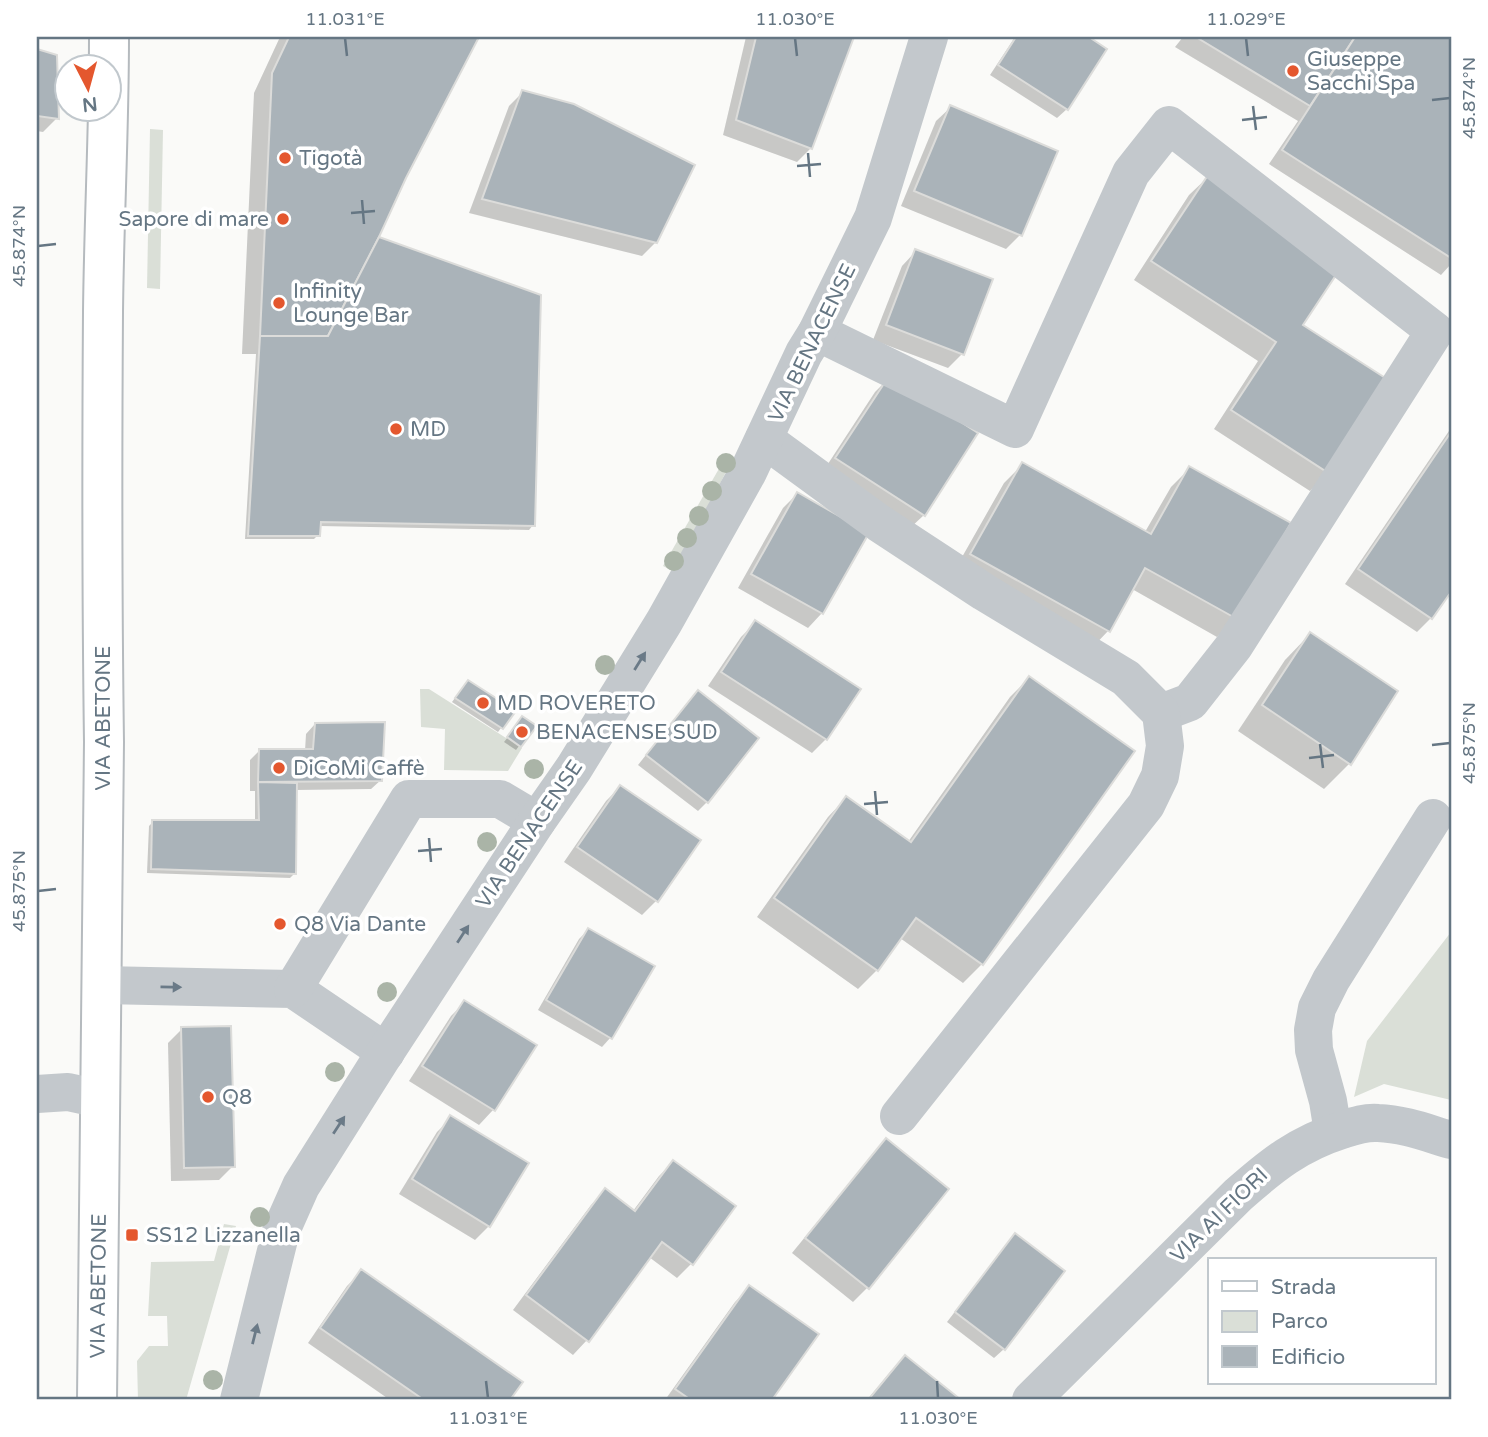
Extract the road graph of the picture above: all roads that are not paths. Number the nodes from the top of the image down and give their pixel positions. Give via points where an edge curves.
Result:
1 (109, 37) edge
2 (929, 37) edge
3 (817, 332) junction
4 (764, 439) junction
5 (1161, 713) junction
6 (1433, 818) dead end
7 (537, 821) junction
8 (102, 985) junction
9 (293, 989) junction
10 (386, 1052) junction
11 (37, 1094) edge
12 (100, 1099) junction
13 (899, 1116) dead end
14 (1333, 1132) junction
15 (1451, 1140) edge
16 (97, 1400) edge
17 (239, 1400) edge
18 (1031, 1400) edge

1 - 8 main road, VIA ABETONE via 103,310
2 - 3 street, VIA BENACENSE via 873,218
3 - 4 street, VIA BENACENSE
3 - 5 street via 1015,429 1131,173 1170,125 1435,331 1234,646 1190,702
4 - 5 street via 879,523 1126,678
7 -> 4 street, VIA BENACENSE via 664,622
5 - 13 street via 1165,746 1160,776 1146,805
6 - 14 street via 1317,1008 1314,1050
7 - 9 street via 500,799 409,799
10 -> 7 street, VIA BENACENSE
8 -> 9 street
8 - 12 main road, VIA ABETONE
9 - 10 street
17 -> 10 street, VIA BENACENSE via 286,1220 301,1186
11 - 12 street via 68,1092
12 - 16 main road, VIA ABETONE
14 - 15 street, VIA AI FIORI via 1377,1123
14 - 18 street, VIA AI FIORI via 1303,1144 1238,1195

